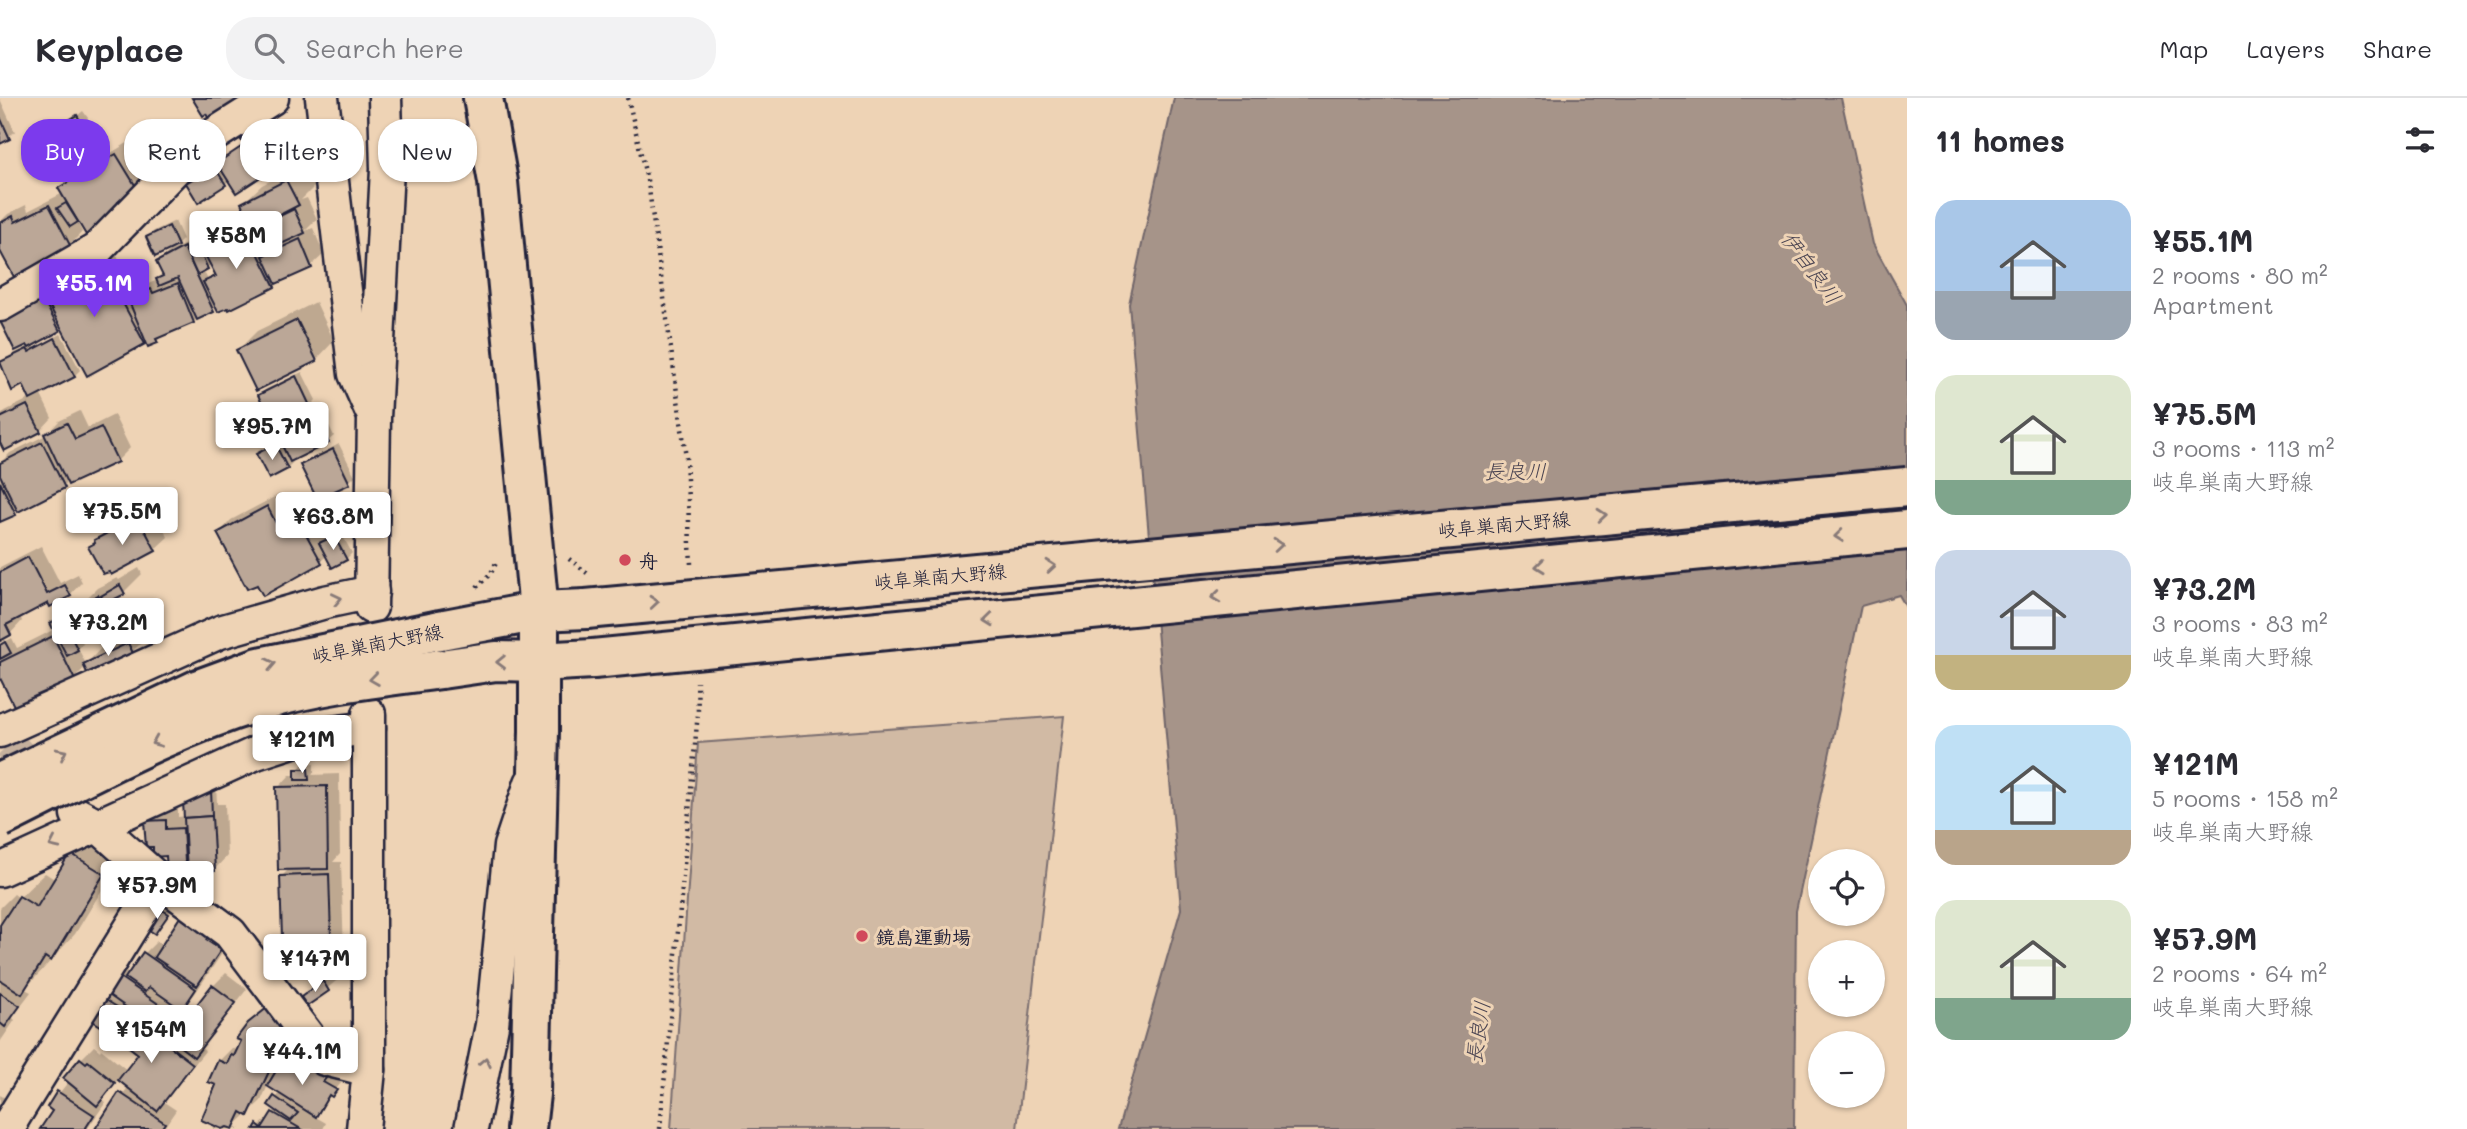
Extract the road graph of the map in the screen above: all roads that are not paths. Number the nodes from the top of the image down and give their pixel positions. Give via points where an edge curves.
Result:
1 (272, 98) edge
2 (321, 98) edge
3 (385, 98) edge
4 (483, 98) edge
5 (0, 305) edge
6 (374, 418) junction
7 (1907, 487) edge
8 (1907, 530) edge
9 (539, 611) junction
10 (538, 662) junction
11 (3, 735) edge
12 (537, 765) junction
13 (0, 783) edge
14 (0, 818) edge
15 (86, 819) junction
16 (0, 870) edge
17 (160, 881) junction
18 (369, 1070) junction
19 (8, 1128) edge
20 (363, 1129) edge
21 (471, 1129) edge
22 (526, 1129) edge

1 - 5 street via 199,144 96,250
2 - 6 street via 355,374
3 - 6 street via 387,169
4 - 9 main road via 498,182
11 -> 6 street via 220,632 325,602 372,599
9 -> 7 main road, 岐阜巣南大野線, bridge
8 -> 10 main road, 岐阜巣南大野線, bridge
9 - 10 main road
13 -> 9 main road, 岐阜巣南大野線, bridge via 199,689 259,667
10 - 12 main road
10 -> 14 main road, 岐阜巣南大野線, bridge via 496,661 441,668 268,699 122,757
21 -> 12 street via 492,1025 510,846
12 - 22 main road
15 -> 16 street
15 - 17 street
15 - 18 street via 256,753 369,721
17 - 18 street via 230,933 325,1059
17 - 19 street
18 - 20 street

